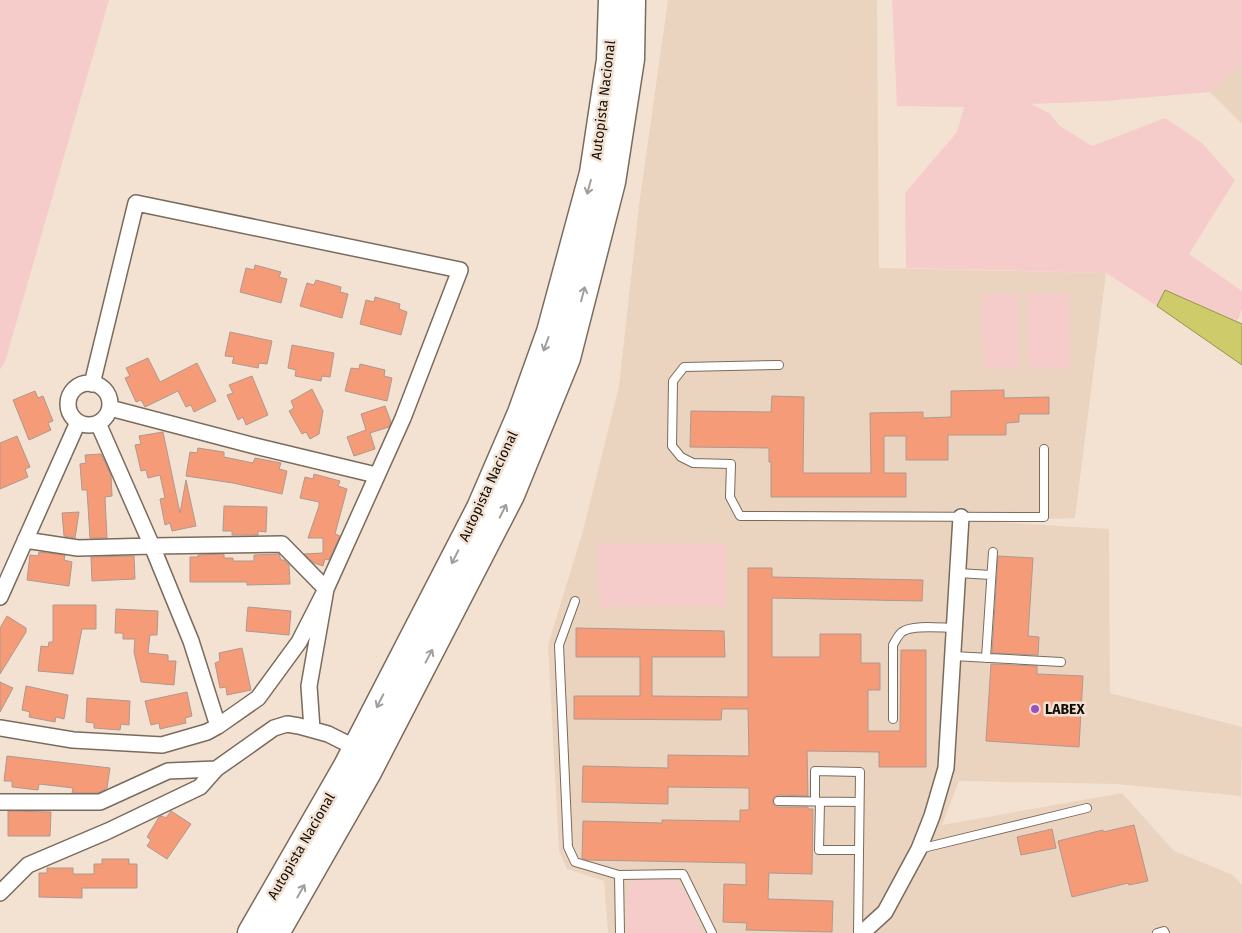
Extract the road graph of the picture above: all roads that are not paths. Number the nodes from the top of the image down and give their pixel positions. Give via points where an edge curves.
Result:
1 (612, 0) edge
2 (632, 0) edge
3 (779, 365) dead end
4 (92, 384) junction
5 (110, 408) junction
6 (78, 422) junction
7 (98, 423) junction
8 (1044, 449) dead end
9 (376, 475) junction
10 (961, 517) junction
11 (25, 540) junction
12 (152, 546) junction
13 (993, 552) dead end
14 (958, 573) junction
15 (991, 575) junction
16 (326, 589) junction
17 (0, 597) edge
18 (574, 601) dead end
19 (954, 628) junction
20 (953, 656) junction
21 (986, 658) junction
22 (1061, 662) dead end
23 (893, 719) dead end
24 (218, 726) junction
25 (0, 728) edge
26 (312, 729) junction
27 (356, 748) junction
28 (216, 769) junction
29 (778, 801) dead end
30 (817, 801) junction
31 (0, 802) edge
32 (860, 802) junction
33 (1087, 808) dead end
34 (919, 849) junction
35 (859, 850) junction
36 (619, 875) junction
37 (0, 893) edge
38 (251, 933) edge
39 (276, 933) edge
40 (620, 933) edge
41 (712, 933) edge
42 (858, 933) edge
43 (862, 933) edge
44 (1157, 933) edge
45 (1165, 933) edge

1 -> 27 highway, Autopista Nacional via 610,60 593,173 550,332 521,413 480,508
39 -> 2 highway, Autopista Nacional via 368,772 511,494 567,358 612,182 631,59
3 - 10 lane via 684,367 674,382 672,446 681,457 693,463 731,464 730,497 740,516
4 - 5 street via 104,390
4 - 6 street via 78,386 70,397 69,411
4 - 9 street via 136,203 460,270 403,418
5 - 7 street
5 - 9 street
6 - 7 street via 85,425
6 - 11 street
7 - 12 street
8 - 10 lane via 1044,517
9 - 16 street
10 - 14 street
11 - 12 street via 78,548
11 - 17 street
12 - 16 street via 282,544
12 - 24 street via 192,641
13 - 15 lane
14 - 15 lane
14 - 19 street
15 - 21 lane
16 - 24 street via 299,642 258,698
16 - 26 street via 309,686
18 - 36 lane via 559,645 568,847 575,862
19 - 20 street
19 - 23 lane via 915,627 898,636 893,645
20 - 21 lane
20 - 34 street via 946,768
21 - 22 lane
24 - 25 street via 162,744 73,740
26 - 27 street
26 - 28 street via 287,724 274,728
27 - 38 highway, Autopista Nacional
28 - 31 street via 168,771 100,802
28 - 37 street via 200,788 28,865
29 - 30 lane
30 - 32 lane
30 - 32 lane via 815,771 851,771 860,772
30 - 35 lane via 819,850
32 - 35 lane
33 - 34 lane
34 - 43 street via 885,912
35 - 42 lane
36 - 40 lane
36 - 41 lane via 683,874
44 - 45 lane

